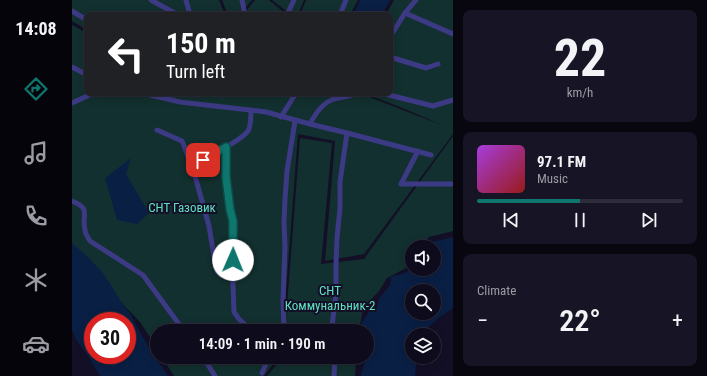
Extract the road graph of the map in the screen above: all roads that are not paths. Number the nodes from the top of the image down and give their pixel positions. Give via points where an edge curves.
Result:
1 (151, 0) edge
2 (186, 0) edge
3 (242, 0) edge
4 (294, 0) edge
5 (346, 0) edge
6 (416, 0) edge
7 (72, 11) edge
8 (173, 12) edge
9 (189, 12) edge
10 (245, 12) edge
11 (288, 12) edge
12 (341, 12) edge
13 (406, 13) junction
14 (84, 18) edge
15 (393, 32) edge
16 (453, 34) edge
17 (393, 57) edge
18 (438, 64) dead end
19 (72, 67) edge
20 (84, 73) edge
21 (87, 96) edge
22 (155, 96) edge
23 (294, 96) edge
24 (351, 96) edge
25 (392, 96) edge
26 (453, 100) edge
27 (72, 103) edge
28 (251, 110) junction
29 (281, 117) junction
30 (295, 121) junction
31 (310, 124) junction
32 (156, 130) dead end
33 (348, 133) junction
34 (226, 147) junction
35 (418, 151) junction
36 (431, 154) dead end
37 (191, 167) junction
38 (453, 184) edge
39 (72, 201) edge
40 (233, 276) junction
41 (179, 324) edge
42 (244, 324) edge
43 (284, 324) edge
44 (332, 324) edge
45 (207, 364) edge
46 (266, 364) edge
47 (335, 364) edge
48 (262, 373) dead end
49 (215, 376) edge
50 (334, 376) edge

1 - 8 street
2 - 9 street
3 - 10 street
4 - 11 street
5 - 12 street
6 - 13 street
7 - 14 street
13 - 15 street
13 - 16 street
17 - 18 street via 426,68
19 - 20 street
21 - 27 street
22 - 28 street via 180,102
23 - 29 street
24 - 31 street via 328,101
25 - 26 street via 433,106
28 - 29 street
28 - 34 street via 249,130
29 - 30 street
30 - 31 street
30 - 43 street via 285,199
31 - 33 street
32 - 37 street via 184,143
33 - 35 street
33 - 44 street via 340,182 336,294
34 - 37 street
34 - 40 street via 226,177 233,221
35 - 36 street
35 - 38 street via 401,184
37 - 40 street via 209,226 218,274
39 - 41 street via 83,207 84,229 90,241 143,275
40 - 42 street via 234,312
45 - 49 street
46 - 48 street
47 - 50 street

